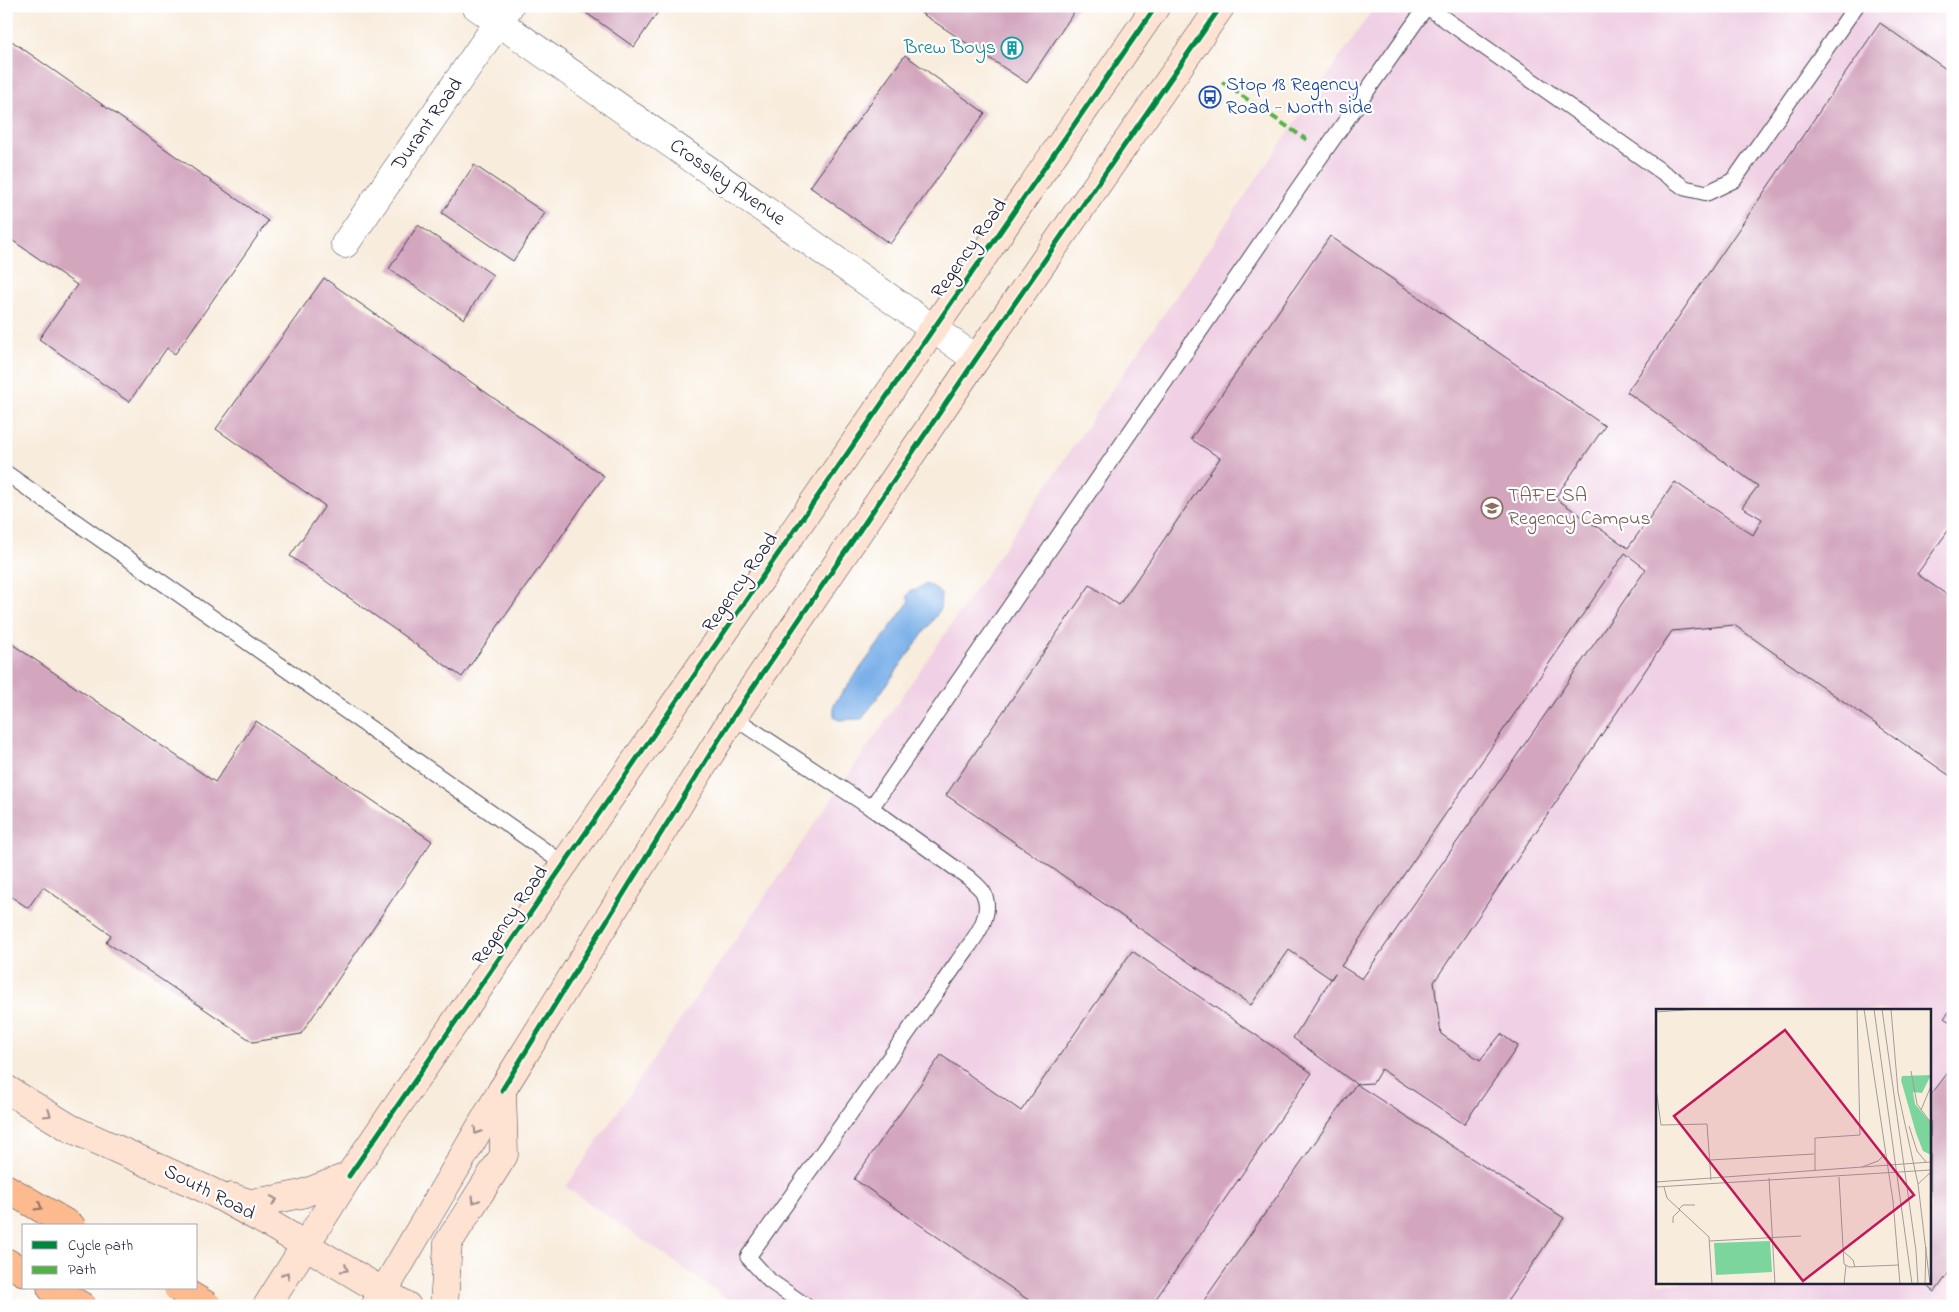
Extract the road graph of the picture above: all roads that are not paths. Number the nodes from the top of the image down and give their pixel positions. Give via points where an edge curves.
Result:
1 (476, 6) edge
2 (1156, 6) edge
3 (1221, 6) edge
4 (1426, 6) edge
5 (1856, 6) edge
6 (504, 14) edge
7 (346, 244) dead end
8 (934, 329) junction
9 (976, 359) junction
10 (6, 474) edge
11 (733, 716) junction
12 (871, 808) junction
13 (564, 864) junction
14 (6, 1089) edge
15 (502, 1090) junction
16 (349, 1176) junction
17 (6, 1188) edge
18 (210, 1191) junction
19 (68, 1224) edge
20 (306, 1245) junction
21 (6, 1262) edge
22 (22, 1271) edge
23 (54, 1290) edge
24 (181, 1290) edge
25 (379, 1299) edge
26 (82, 1306) edge
27 (208, 1306) edge
28 (267, 1306) edge
29 (407, 1306) edge
30 (444, 1306) edge
31 (806, 1306) edge

1 - 6 street, Crossley Avenue
2 - 8 main road, Regency Road
3 - 9 main road
4 - 5 lane via 1686,188 1707,193 1734,180
4 - 12 lane
6 - 7 street, Durant Road
6 - 8 street, Crossley Avenue
8 - 9 street, Crossley Avenue
8 - 13 main road, Regency Road
9 - 11 main road
10 - 13 lane
11 - 12 lane
11 - 15 main road
12 - 31 lane via 969,878 983,892 987,911 979,931 963,955 748,1257 770,1281
13 - 16 main road, Regency Road
14 -> 18 main road, South Road via 70,1128
15 -> 25 main road
15 -> 30 main road via 504,1155 448,1243
18 -> 16 main road via 249,1203 302,1194
16 - 20 main road, Regency Road
17 -> 19 highway
18 - 20 main road, South Road
20 -> 25 main road, South Road
28 -> 20 main road, Regency Road
21 - 22 highway
23 - 26 highway
24 - 27 highway, bridge
25 - 29 main road, South Road

